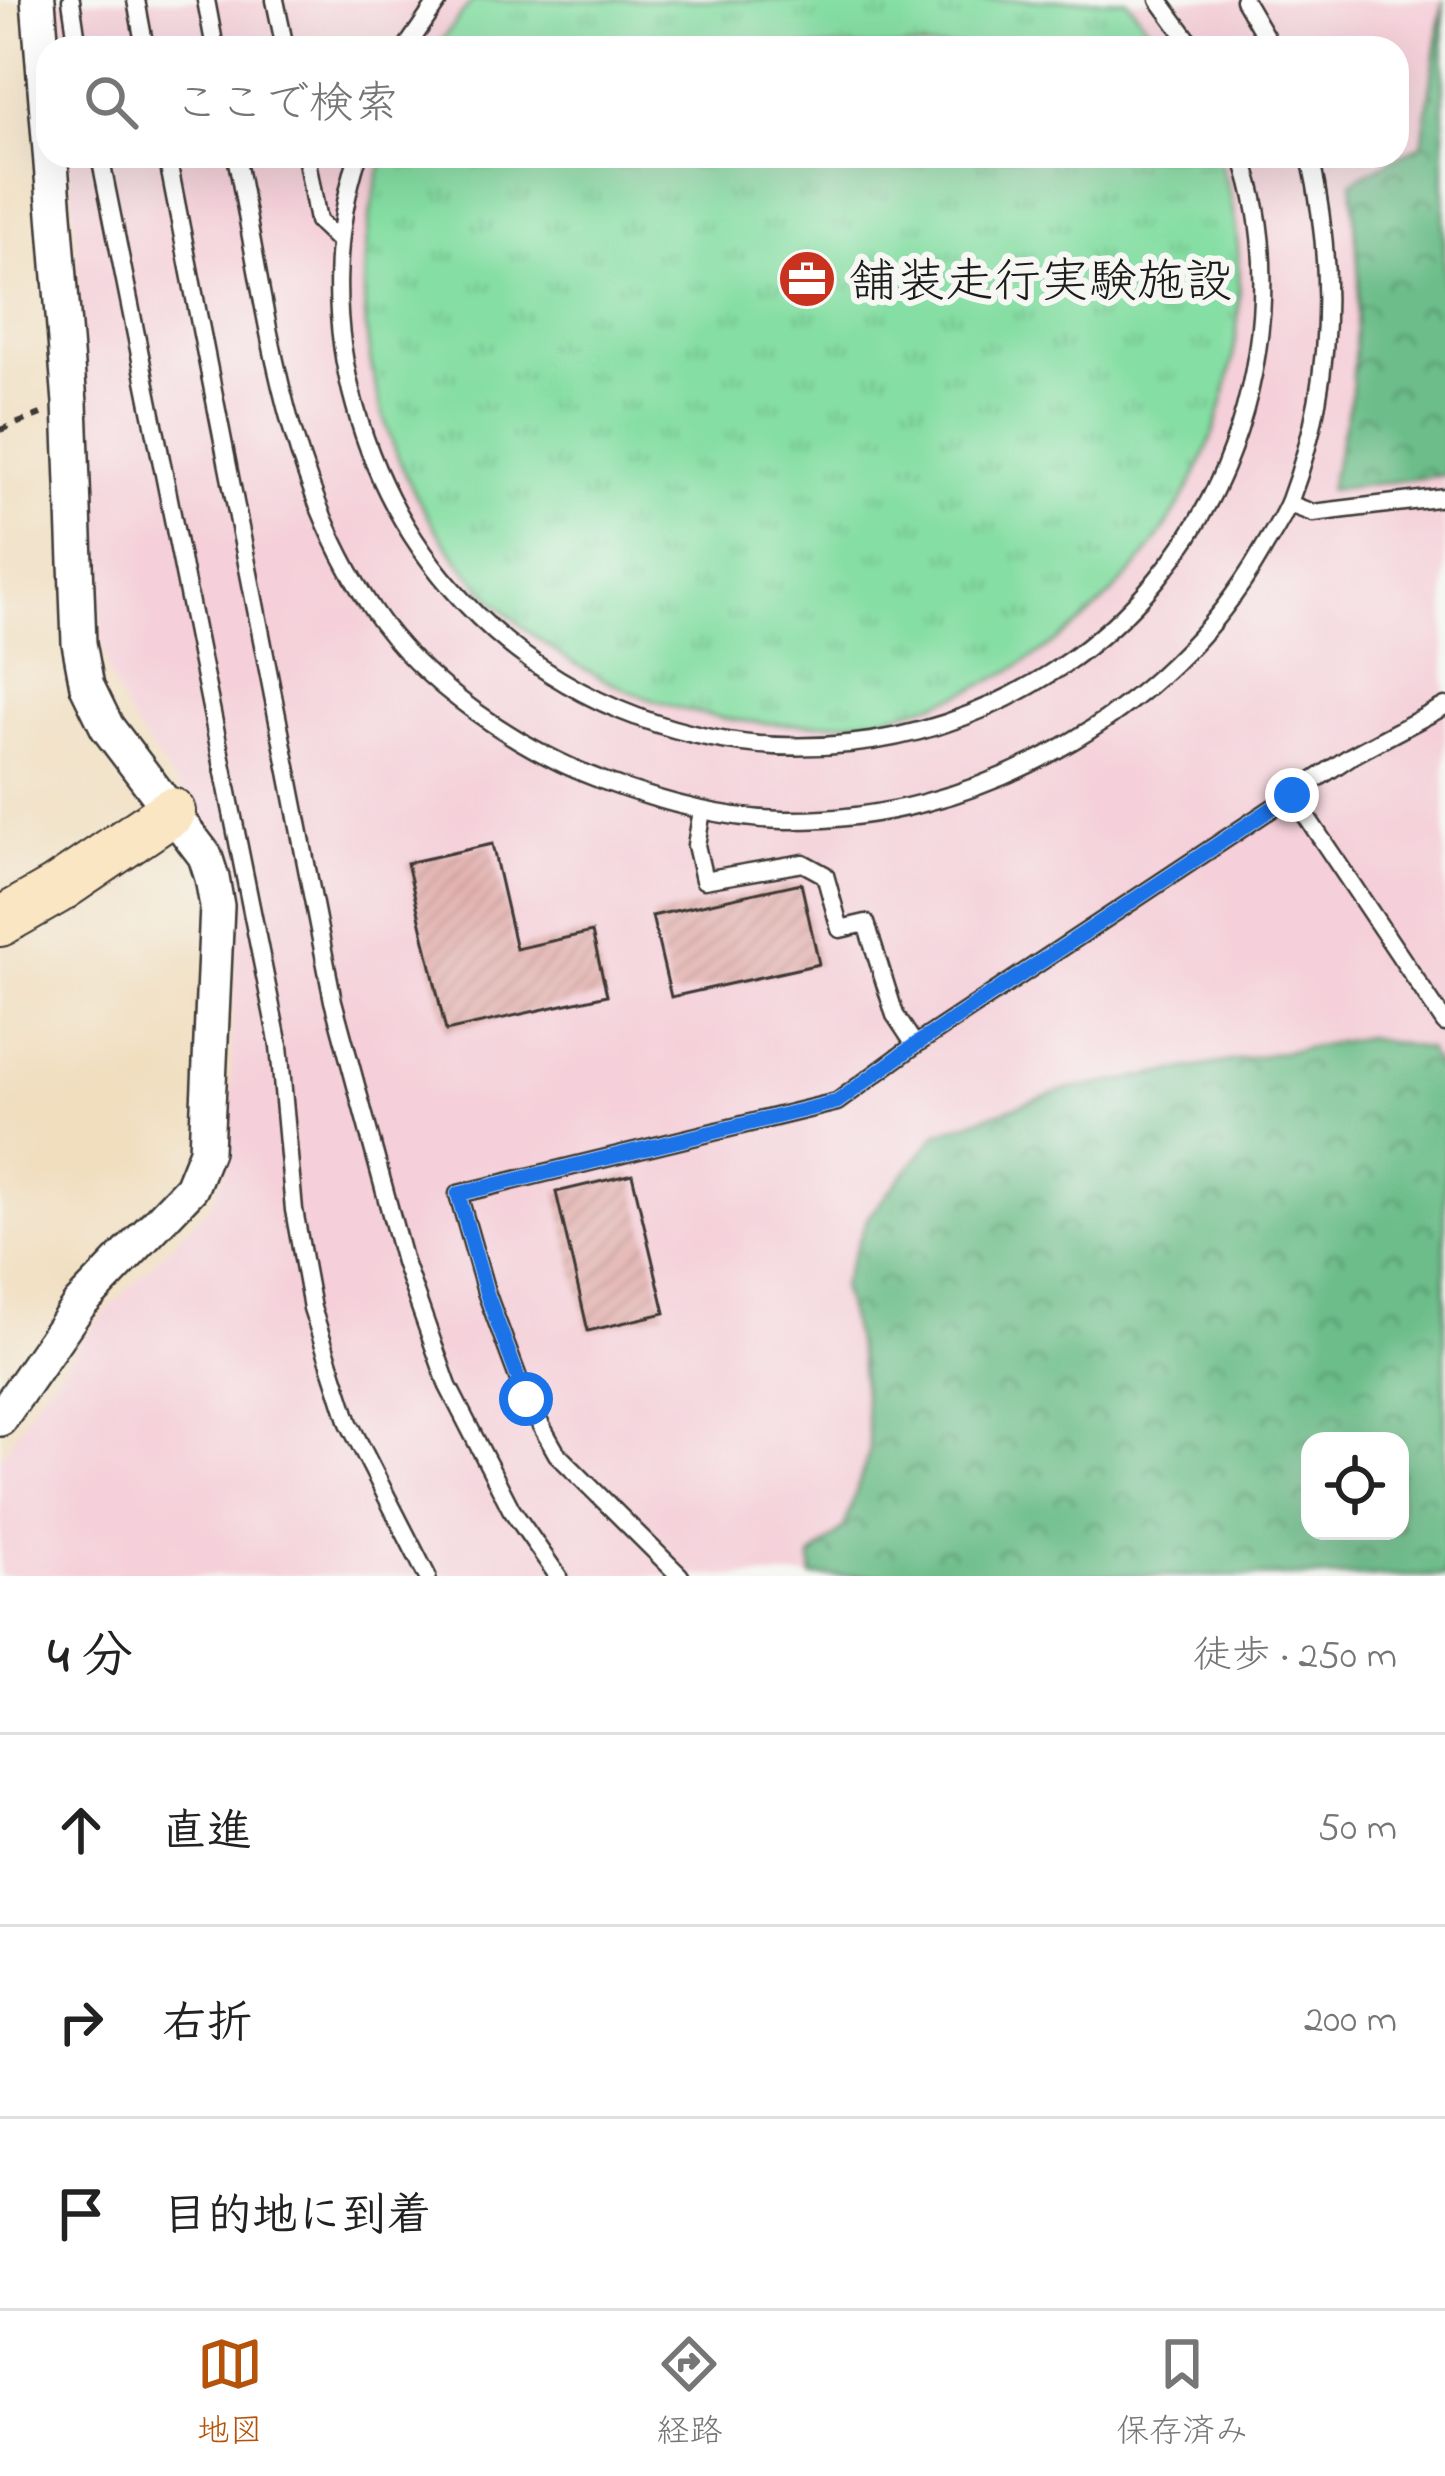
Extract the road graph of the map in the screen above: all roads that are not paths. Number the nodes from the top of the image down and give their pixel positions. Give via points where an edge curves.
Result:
1 (38, 0) edge
2 (70, 0) edge
3 (136, 0) edge
4 (206, 0) edge
5 (275, 0) edge
6 (439, 0) edge
7 (1159, 0) edge
8 (1244, 0) edge
9 (41, 36) edge
10 (76, 36) edge
11 (143, 36) edge
12 (213, 36) edge
13 (282, 36) edge
14 (414, 36) edge
15 (1185, 36) edge
16 (1265, 36) edge
17 (51, 168) edge
18 (102, 168) edge
19 (168, 168) edge
20 (238, 168) edge
21 (307, 168) edge
22 (355, 168) edge
23 (1245, 168) edge
24 (1312, 168) edge
25 (340, 242) junction
26 (1445, 497) edge
27 (1289, 504) junction
28 (1445, 706) edge
29 (1292, 795) junction
30 (702, 811) junction
31 (171, 812) junction
32 (0, 922) edge
33 (1445, 1022) edge
34 (915, 1045) junction
35 (0, 1419) edge
36 (427, 1576) edge
37 (558, 1576) edge
38 (680, 1576) edge

1 - 9 street
2 - 10 lane
3 - 11 lane
4 - 12 lane
5 - 13 lane
6 - 14 lane
7 - 15 lane
8 - 16 lane
17 - 31 street via 79,643 87,686 107,727
18 - 36 lane via 279,1046 312,1308 349,1423
19 - 37 lane via 333,1001 404,1262 448,1386 511,1509
20 - 30 lane via 305,476 376,615 473,708 559,764
21 - 25 lane via 318,220
22 - 25 lane
23 - 25 lane via 1259,233 1255,367 1213,495 1178,552 1086,650 1030,687 926,730 838,747 726,741 639,720 559,680 470,611 391,503 364,441 346,376
24 - 27 lane via 1329,274 1326,355
26 - 27 lane via 1313,513
27 - 30 lane via 1207,632 1153,685 1025,767 945,798 866,814 783,820
28 - 29 lane
29 - 33 lane
29 - 34 lane
30 - 34 lane via 696,845 704,880 802,863 825,875 840,929 866,923 896,1015
31 - 32 street
31 - 35 street via 206,856 217,906 206,1150 191,1188 79,1305
34 - 38 lane via 837,1102 458,1194 526,1399 557,1454

